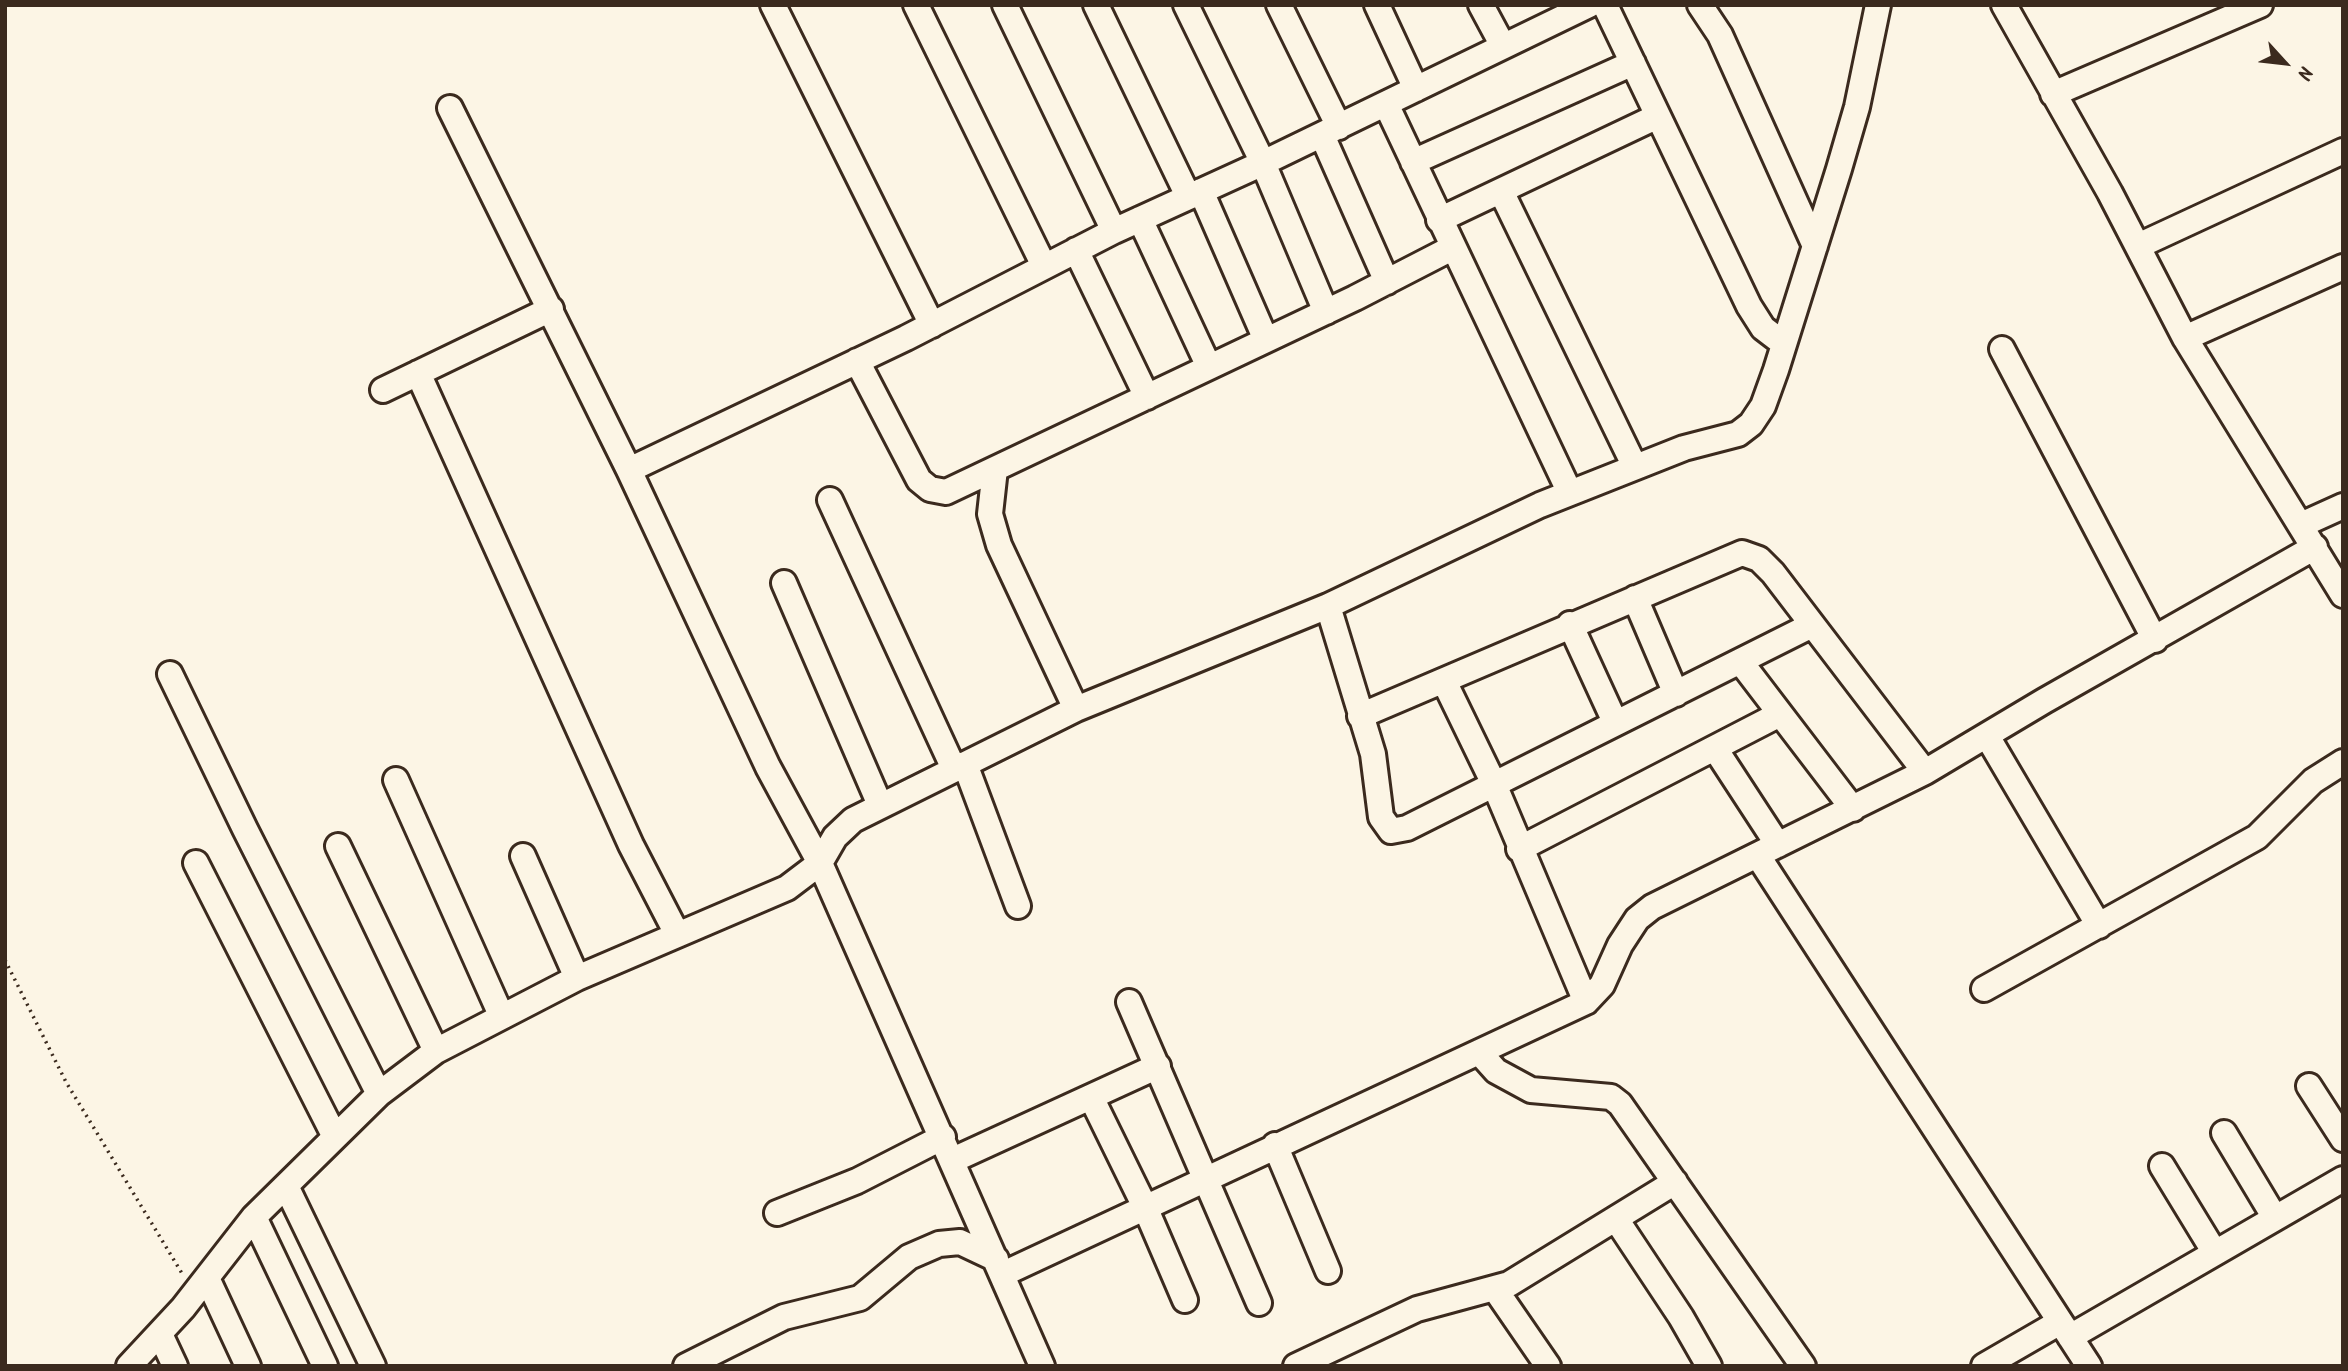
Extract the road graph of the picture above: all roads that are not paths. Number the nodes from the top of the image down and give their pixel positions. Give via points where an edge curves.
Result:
1 (773, 5) edge
2 (916, 5) edge
3 (1005, 5) edge
4 (1096, 5) edge
5 (1186, 5) edge
6 (1279, 5) edge
7 (1377, 5) edge
8 (1481, 5) edge
9 (1605, 5) edge
10 (1700, 5) edge
11 (1878, 5) edge
12 (2004, 5) edge
13 (2260, 5) edge
14 (1581, 7) edge
15 (1503, 46) junction
16 (1633, 62) junction
17 (1416, 89) junction
18 (2053, 94) junction
19 (1386, 104) junction
20 (450, 108) dead end
21 (1658, 116) junction
22 (1330, 131) junction
23 (2343, 151) edge
24 (1413, 162) junction
25 (1263, 163) junction
26 (1501, 191) junction
27 (1194, 194) junction
28 (1140, 219) junction
29 (1439, 219) junction
30 (1114, 231) junction
31 (1815, 246) junction
32 (2138, 246) junction
33 (1452, 248) junction
34 (1076, 250) junction
35 (1044, 266) junction
36 (2343, 267) edge
37 (1387, 282) junction
38 (551, 309) junction
39 (1326, 312) junction
40 (932, 325) junction
41 (2185, 338) junction
42 (1266, 340) junction
43 (1784, 344) junction
44 (2002, 349) dead end
45 (857, 362) junction
46 (1209, 367) junction
47 (418, 373) junction
48 (383, 390) dead end
49 (1147, 397) junction
50 (1635, 467) junction
51 (995, 469) junction
52 (629, 470) junction
53 (1570, 493) junction
54 (830, 500) dead end
55 (2343, 506) edge
56 (2301, 525) junction
57 (2315, 548) junction
58 (785, 583) dead end
59 (2343, 595) edge
60 (1635, 598) junction
61 (1328, 606) junction
62 (1570, 624) junction
63 (1812, 625) junction
64 (2155, 640) junction
65 (1740, 661) junction
66 (170, 674) dead end
67 (1444, 681) junction
68 (1676, 694) junction
69 (1076, 709) junction
70 (1780, 714) junction
71 (1360, 716) junction
72 (1615, 722) junction
73 (1987, 736) junction
74 (1716, 750) junction
75 (2343, 762) edge
76 (960, 767) junction
77 (1925, 772) junction
78 (396, 780) dead end
79 (1494, 784) junction
80 (880, 806) junction
81 (1853, 808) junction
82 (338, 846) dead end
83 (1519, 849) junction
84 (1768, 850) junction
85 (523, 856) dead end
86 (196, 863) dead end
87 (820, 863) junction
88 (1018, 906) dead end
89 (2099, 926) junction
90 (677, 934) junction
91 (577, 978) junction
92 (1984, 989) dead end
93 (1129, 1002) dead end
94 (1586, 1002) junction
95 (501, 1015) junction
96 (436, 1051) junction
97 (1479, 1052) junction
98 (1158, 1066) junction
99 (2309, 1086) dead end
100 (379, 1094) junction
101 (1091, 1097) junction
102 (2224, 1133) dead end
103 (335, 1137) junction
104 (943, 1137) junction
105 (2343, 1139) edge
106 (1275, 1145) junction
107 (953, 1160) junction
108 (2162, 1166) dead end
109 (1206, 1177) junction
110 (2343, 1179) edge
111 (1675, 1182) junction
112 (286, 1186) junction
113 (1145, 1207) junction
114 (777, 1213) dead end
115 (254, 1217) junction
116 (2275, 1218) junction
117 (1616, 1219) junction
118 (2215, 1253) junction
119 (1000, 1266) junction
120 (1328, 1271) dead end
121 (200, 1286) junction
122 (1495, 1289) junction
123 (1185, 1300) dead end
124 (1259, 1303) dead end
125 (2065, 1329) junction
126 (160, 1334) junction
127 (129, 1366) edge
128 (175, 1366) edge
129 (248, 1366) edge
130 (325, 1366) edge
131 (373, 1366) edge
132 (686, 1366) edge
133 (1042, 1366) edge
134 (1296, 1366) edge
135 (1548, 1366) edge
136 (1709, 1366) edge
137 (1803, 1366) edge
138 (1984, 1366) edge
139 (2090, 1366) edge

1 - 40 street
2 - 35 street
3 - 30 street
4 - 27 street
5 - 25 street
6 - 22 street
7 - 17 street
8 - 15 street
9 - 16 street
10 - 31 street via 1720,35
11 - 31 street via 1857,107
12 - 18 street
13 - 18 street
14 - 15 street
15 - 17 street
16 - 21 street
16 - 24 street
17 - 19 street
18 - 32 street
19 - 22 street
19 - 24 street
20 - 38 street
21 - 26 street
21 - 43 street via 1753,313 1769,335
22 - 25 street
22 - 37 street
23 - 32 street
24 - 29 street
25 - 27 street
25 - 39 street
26 - 29 street
26 - 50 street
27 - 28 street
27 - 42 street
28 - 30 street
28 - 46 street
29 - 33 street
30 - 34 street
31 - 43 street
32 - 41 street
33 - 37 street
33 - 53 street
34 - 35 street
34 - 49 street
35 - 40 street
36 - 41 street
37 - 39 street
38 - 47 street
38 - 52 street
39 - 42 street
40 - 45 street
41 - 56 street
42 - 46 street
43 - 50 street via 1763,406 1751,424 1738,434
44 - 64 street
45 - 51 street via 923,486 946,492
45 - 52 street
46 - 49 street
47 - 48 street
47 - 90 street via 631,845
49 - 51 street
50 - 53 street
51 - 69 street via 990,514 999,545
52 - 87 street via 768,767
53 - 61 street
54 - 76 street
55 - 56 street
56 - 57 street
57 - 59 street
57 - 64 street
58 - 80 street
60 - 62 street
60 - 63 street via 1742,553 1766,566
60 - 68 street
61 - 69 street
61 - 71 street
62 - 67 street
62 - 72 street
63 - 65 street
63 - 77 street
64 - 73 street
65 - 68 street
65 - 70 street
66 - 100 street
67 - 71 street
67 - 79 street
68 - 72 street
69 - 76 street
70 - 74 street
70 - 81 street
71 - 79 street via 1375,762 1381,817 1391,831 1407,828
72 - 79 street
73 - 77 street
73 - 89 street
74 - 83 street
74 - 84 street
75 - 89 street via 2313,781 2257,836
76 - 80 street
76 - 88 street
77 - 81 street
78 - 95 street
79 - 83 street
80 - 87 street via 853,820 835,837
81 - 84 street
82 - 96 street
83 - 94 street
84 - 94 street via 1672,895 1637,919 1602,985
84 - 125 street
85 - 91 street
86 - 103 street
87 - 90 street via 787,888
87 - 104 street
89 - 92 street
90 - 91 street
91 - 95 street
93 - 98 street
94 - 97 street
95 - 96 street
96 - 100 street
97 - 106 street
97 - 111 street via 1496,1071 1531,1090 1611,1097
98 - 101 street
98 - 109 street
99 - 105 street
100 - 103 street
101 - 107 street
101 - 113 street
102 - 116 street
103 - 112 street
104 - 107 street
104 - 114 street via 857,1181
106 - 109 street
106 - 120 street
107 - 119 street
108 - 118 street
109 - 113 street
109 - 124 street
110 - 116 street
111 - 117 street
111 - 137 street
112 - 115 street
112 - 131 street
113 - 119 street
113 - 123 street
115 - 121 street
115 - 130 street
116 - 118 street
117 - 122 street via 1546,1264
117 - 136 street
118 - 125 street
119 - 132 street via 960,1242 939,1244 909,1257 860,1298 784,1317
119 - 133 street
121 - 126 street
121 - 129 street
122 - 134 street via 1417,1309
122 - 135 street
125 - 138 street
125 - 139 street
126 - 127 street
126 - 128 street

